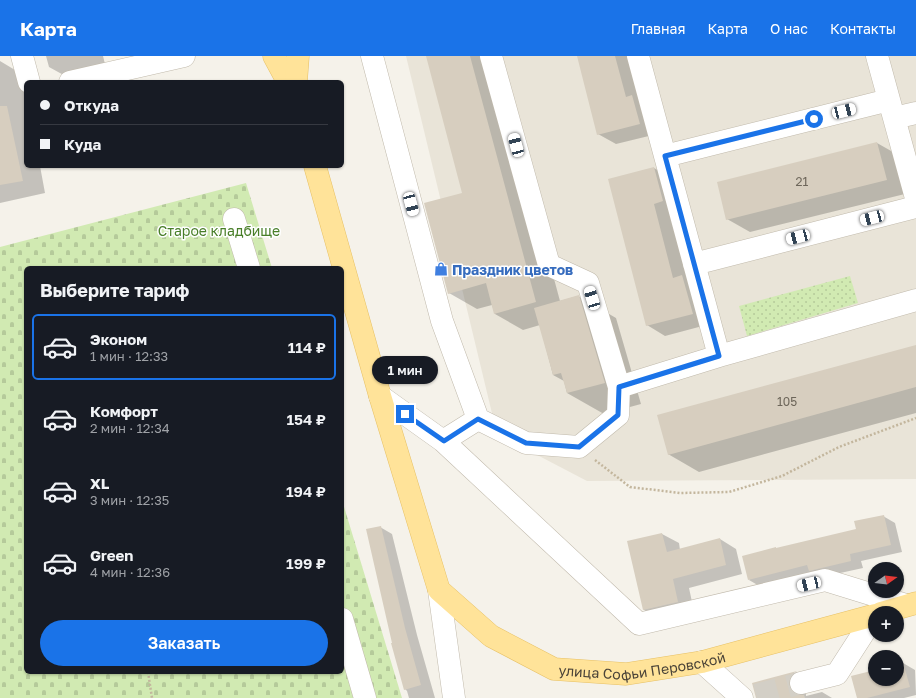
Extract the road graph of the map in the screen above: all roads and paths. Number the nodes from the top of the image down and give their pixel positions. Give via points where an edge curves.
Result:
1 (22, 56) edge
2 (184, 56) edge
3 (274, 56) edge
4 (298, 56) edge
5 (372, 56) edge
6 (491, 56) edge
7 (638, 56) edge
8 (877, 56) edge
9 (110, 70) edge
10 (28, 80) edge
11 (77, 80) edge
12 (287, 80) edge
13 (296, 80) edge
14 (892, 109) junction
15 (916, 113) edge
16 (665, 156) junction
17 (316, 168) edge
18 (916, 198) edge
19 (916, 207) edge
20 (234, 219) dead end
21 (694, 264) junction
22 (248, 266) edge
23 (343, 266) edge
24 (344, 269) edge
25 (916, 300) edge
26 (719, 356) junction
27 (619, 387) junction
28 (380, 396) junction
29 (916, 418) edge
30 (478, 419) junction
31 (444, 441) junction
32 (579, 447) junction
33 (439, 590) junction
34 (911, 604) edge
35 (868, 617) edge
36 (344, 626) edge
37 (868, 626) edge
38 (702, 662) junction
39 (148, 674) edge
40 (801, 683) tunnel mouth
41 (748, 697) edge
42 (152, 698) edge
43 (365, 698) edge
44 (454, 698) edge

1 - 10 lane
2 - 9 lane
3 - 12 main road
4 - 13 main road
5 - 30 lane via 442,321
6 - 27 lane via 549,265 588,283
7 - 16 lane
8 - 14 lane
9 - 11 lane
14 - 15 lane
14 - 16 lane
14 - 18 lane
16 - 21 lane
17 - 23 main road
19 - 21 lane
20 - 22 lane
21 - 26 lane
24 - 28 main road
25 - 26 lane
26 - 27 lane
27 - 32 lane via 618,415
28 - 31 lane
28 - 33 main road
29 - 32 path via 839,447 782,476 729,492 680,492 630,487
30 - 31 lane
30 - 32 lane via 526,443
31 - 34 lane via 639,624 825,580
33 - 38 main road, улица Софьи Перовской via 491,636 554,669 626,674
33 - 44 lane
35 - 38 main road, улица Софьи Перовской
36 - 43 lane
37 - 40 lane via 836,674
38 - 41 lane
39 - 42 path

